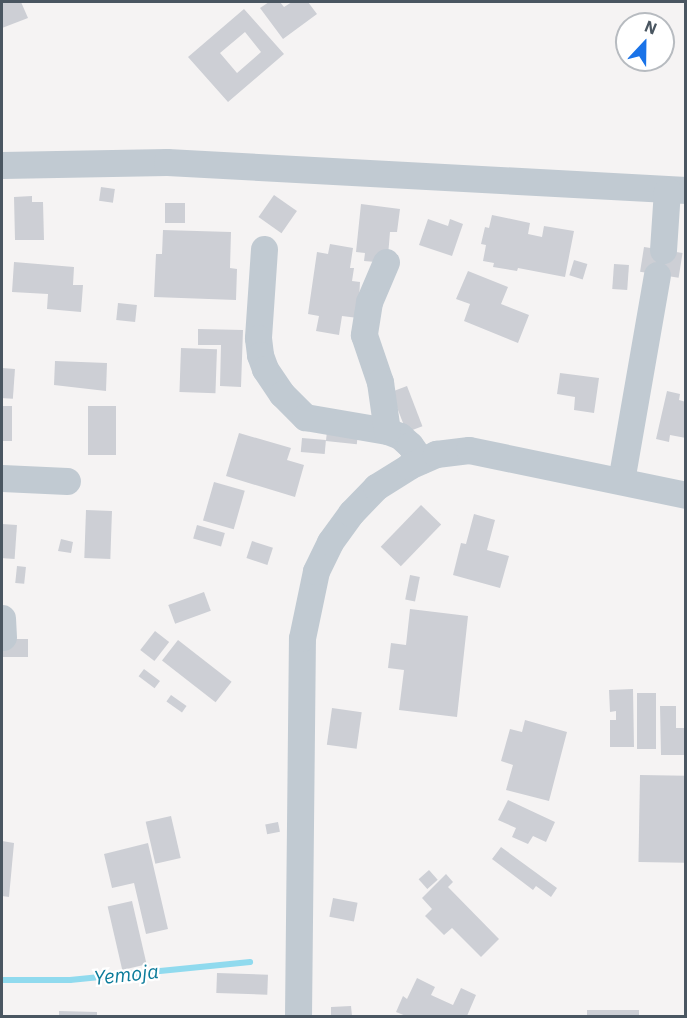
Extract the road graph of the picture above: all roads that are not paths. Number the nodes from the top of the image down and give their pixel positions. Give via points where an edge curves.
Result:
1 (2, 165) edge
2 (676, 190) edge
3 (264, 249) dead end
4 (386, 262) dead end
5 (387, 431) junction
6 (421, 461) junction
7 (2, 478) edge
8 (67, 481) dead end
9 (621, 481) junction
10 (686, 495) edge
11 (298, 1017) edge

1 - 2 street via 167,162
2 - 9 street
3 - 5 street via 258,338 260,355 270,377 305,417
4 - 5 street via 369,302 364,335 380,382
5 - 6 street via 400,436
6 - 9 street via 436,454 469,450
6 - 11 street via 376,487 351,513 330,542 316,572 304,627 299,710
7 - 8 street
9 - 10 street

